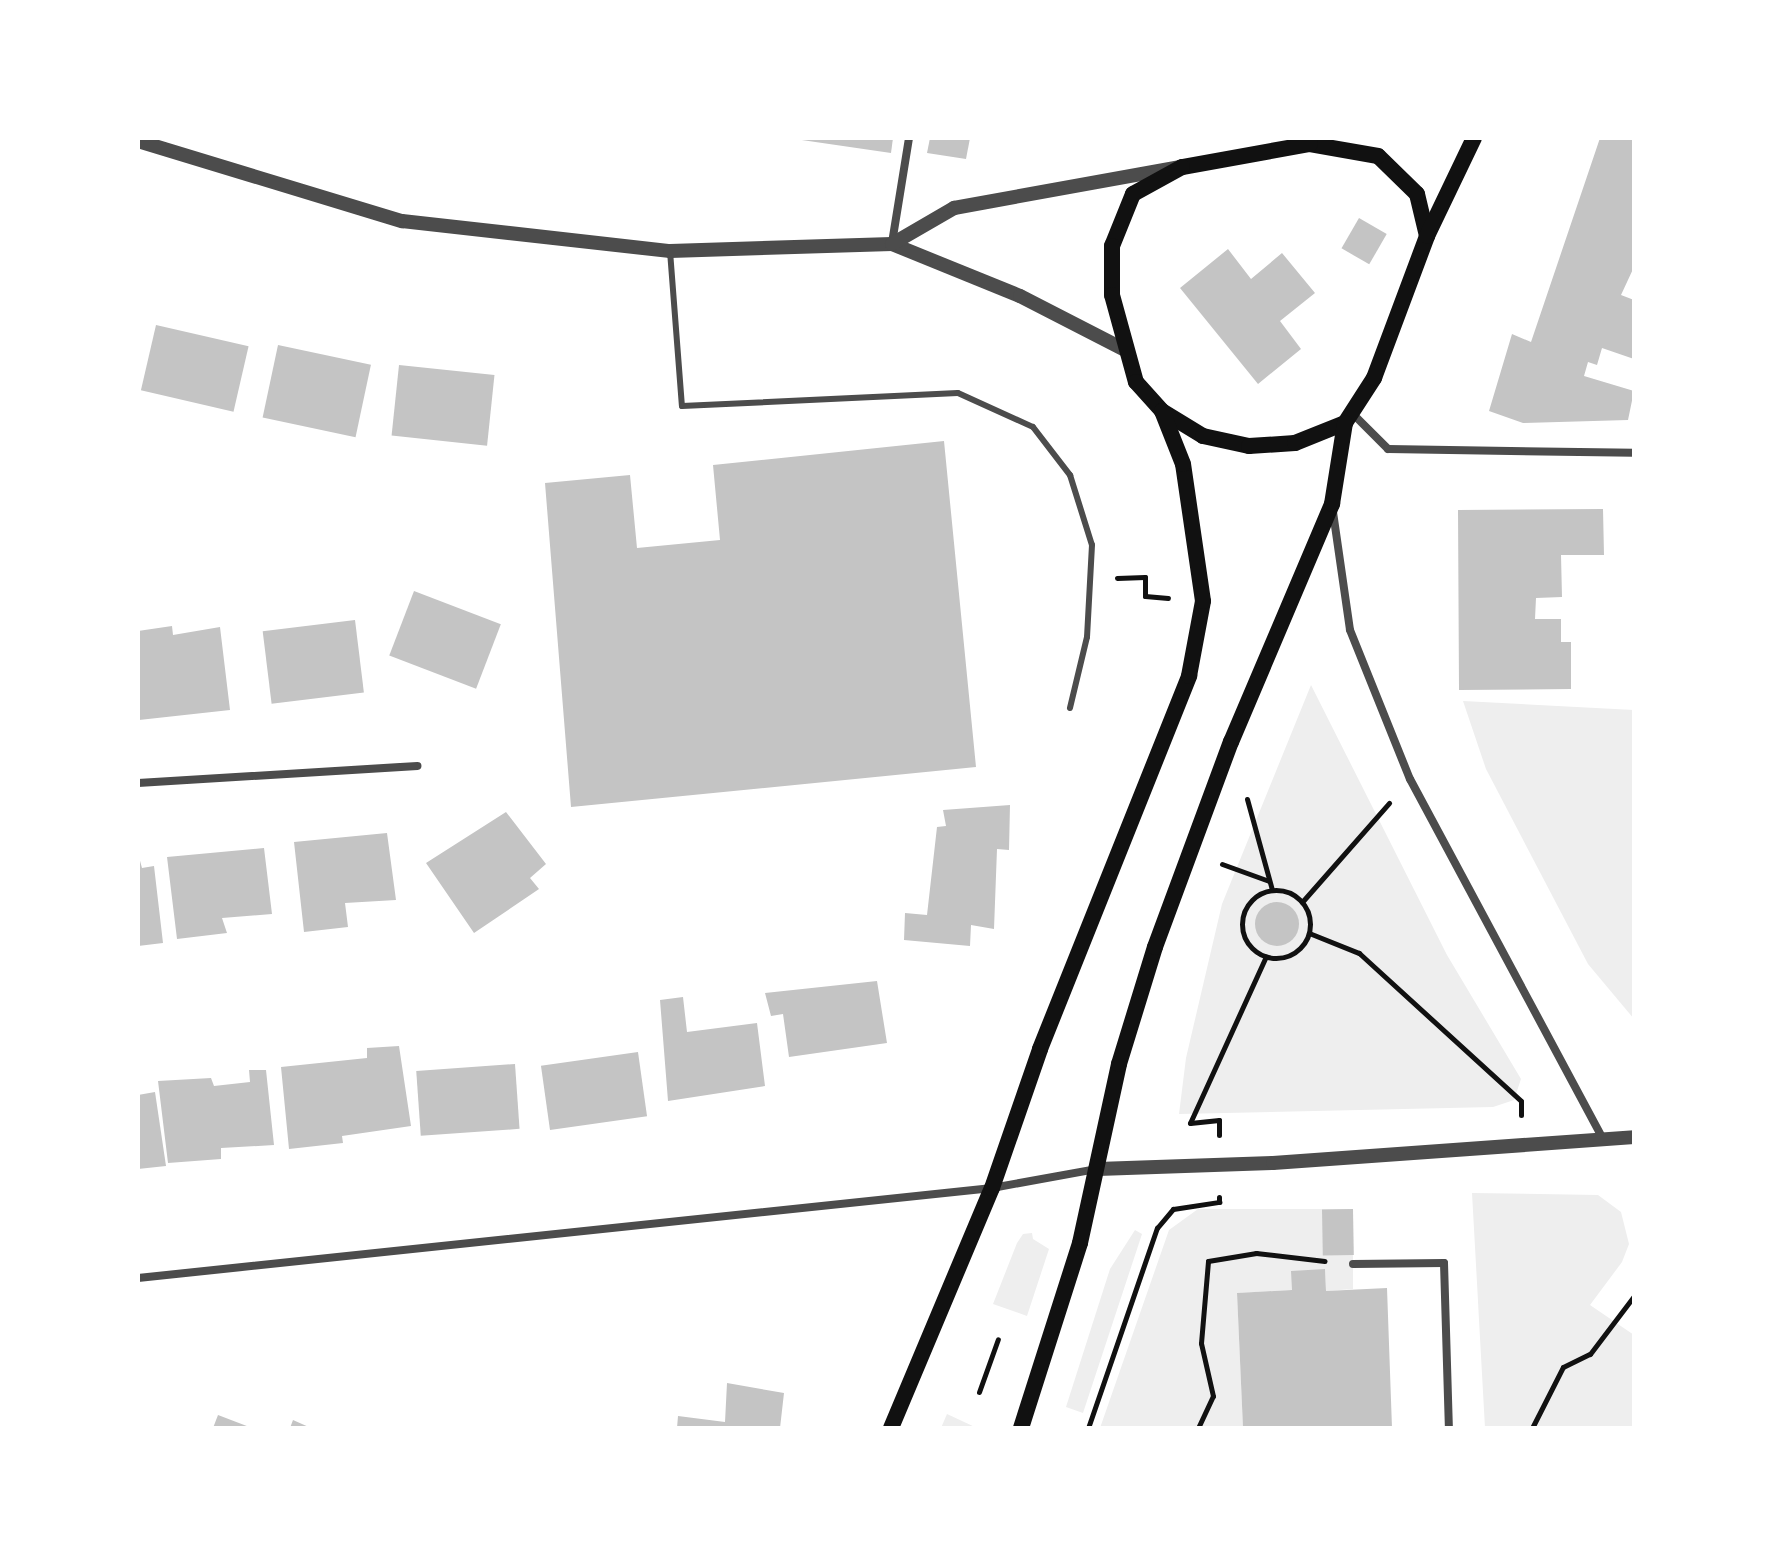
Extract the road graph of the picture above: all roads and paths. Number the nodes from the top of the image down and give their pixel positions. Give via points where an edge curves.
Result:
1 (909, 138) edge
2 (1474, 138) edge
3 (138, 141) edge
4 (1316, 141) edge
5 (1182, 167) junction
6 (1427, 236) junction
7 (892, 244) junction
8 (670, 251) junction
9 (1123, 349) junction
10 (1162, 411) junction
11 (1350, 419) junction
12 (1634, 453) edge
13 (1332, 504) junction
14 (1090, 578) junction
15 (1203, 601) junction
16 (1070, 708) dead end
17 (1231, 742) junction
18 (417, 766) dead end
19 (1410, 779) junction
20 (138, 783) edge
21 (1190, 853) junction
22 (1270, 881) junction
23 (1272, 890) junction
24 (1302, 902) junction
25 (1309, 933) junction
26 (1266, 956) junction
27 (1602, 1137) junction
28 (1634, 1137) edge
29 (1521, 1142) junction
30 (1219, 1165) junction
31 (1098, 1169) junction
32 (992, 1188) junction
33 (1353, 1264) joint
34 (138, 1278) edge
35 (1634, 1296) edge
36 (998, 1339) dead end
37 (979, 1392) dead end
38 (891, 1428) edge
39 (1021, 1428) edge
40 (1088, 1428) edge
41 (1198, 1428) edge
42 (1449, 1428) edge
43 (1532, 1428) edge

1 - 7 street
2 - 6 main road
3 - 8 street via 402,221
4 - 5 main road
4 - 6 main road via 1378,156 1417,194
5 - 7 street via 954,208
5 - 9 main road via 1133,194 1112,246 1112,295
6 - 11 main road via 1374,378
7 - 8 street
7 - 9 street via 1020,296
8 - 14 lane via 682,406 958,393 1033,427 1070,475 1092,545
9 - 10 main road via 1136,382
10 - 11 main road via 1203,436 1249,446 1295,443
10 - 15 main road via 1183,464
11 - 12 street via 1388,449
11 - 13 main road
13 - 17 main road
13 - 19 street via 1350,630
14 - 15 path via 1145,577 1145,596
14 - 16 lane via 1087,637
15 - 32 main road via 1189,676 1040,1049
17 - 21 main road
17 - 22 path
18 - 20 street
19 - 24 path
19 - 27 street
21 - 22 path
21 - 31 main road via 1119,1064
22 - 23 path
23 - 24 path
23 - 26 path via 1252,900 1243,921 1248,942
24 - 25 path
25 - 26 path via 1288,956
25 - 29 path via 1359,953 1521,1101
26 - 30 path via 1190,1123 1219,1120
27 - 28 street
27 - 29 street
29 - 30 street
30 - 31 street
30 - 40 path via 1219,1202 1173,1209 1157,1228
31 - 32 street
31 - 39 main road
32 - 34 street
32 - 38 main road
33 - 41 path via 1256,1253 1208,1261 1201,1343 1213,1396
33 - 42 street via 1444,1263
35 - 43 path via 1590,1354 1563,1367
36 - 37 path

